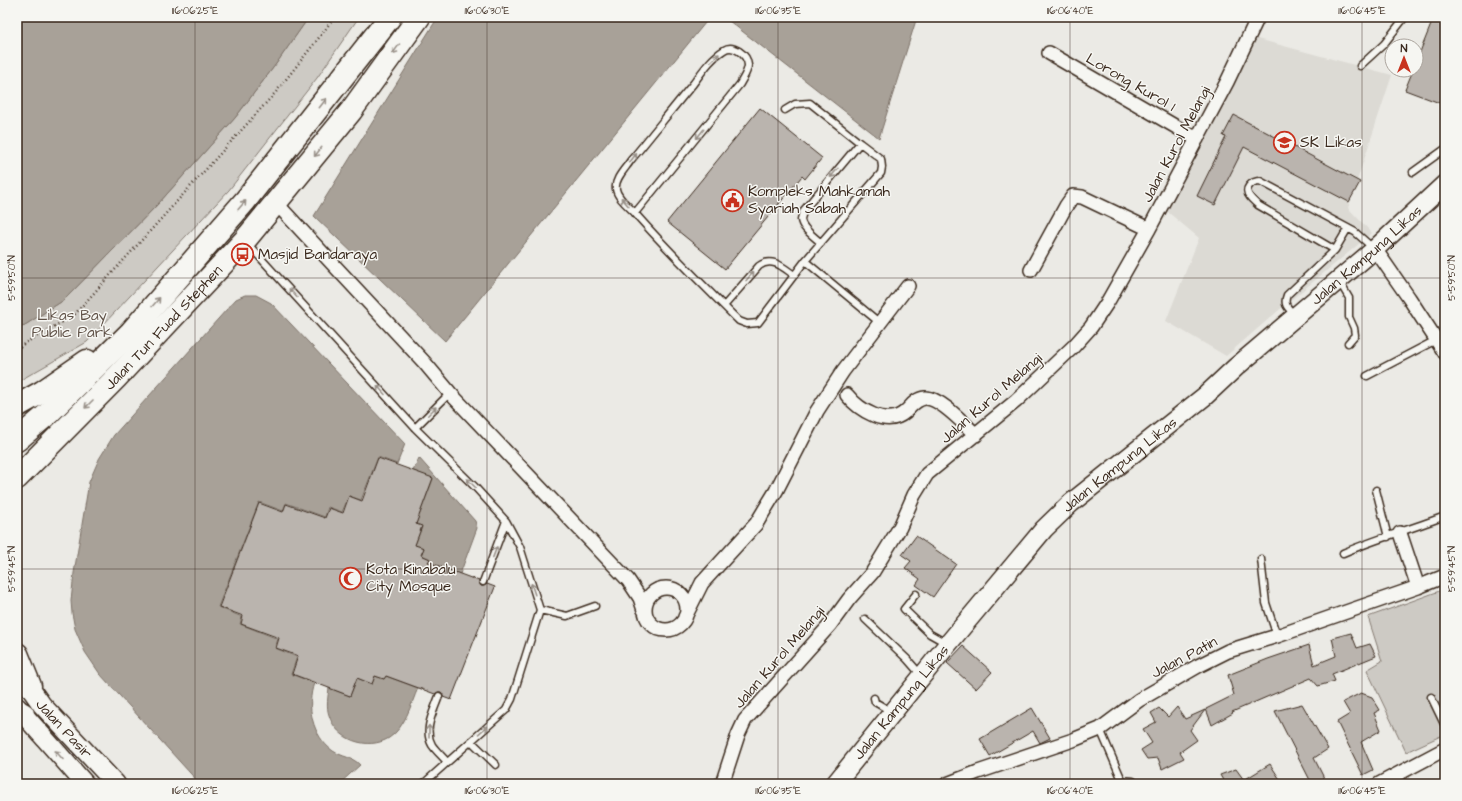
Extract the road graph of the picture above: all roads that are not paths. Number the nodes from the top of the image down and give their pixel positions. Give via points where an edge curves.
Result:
1 (390, 17) edge
2 (419, 17) edge
3 (1258, 17) edge
4 (1405, 17) edge
5 (1049, 53) dead end
6 (1360, 66) dead end
7 (785, 110) dead end
8 (1197, 139) junction
9 (860, 144) junction
10 (1445, 148) edge
11 (1413, 172) dead end
12 (1445, 184) edge
13 (276, 203) junction
14 (635, 213) junction
15 (1348, 228) junction
16 (1149, 229) junction
17 (245, 240) junction
18 (821, 243) junction
19 (1374, 249) junction
20 (1335, 250) junction
21 (805, 261) junction
22 (1032, 270) dead end
23 (794, 276) junction
24 (1338, 280) junction
25 (908, 286) dead end
26 (724, 306) junction
27 (1296, 316) junction
28 (880, 323) junction
29 (131, 332) junction
30 (1436, 340) junction
31 (1348, 343) dead end
32 (1445, 353) edge
33 (1367, 376) dead end
34 (450, 393) junction
35 (847, 395) dead end
36 (17, 406) edge
37 (415, 428) junction
38 (976, 435) junction
39 (17, 440) edge
40 (52, 441) junction
41 (17, 478) edge
42 (1376, 490) dead end
43 (17, 493) edge
44 (1445, 516) edge
45 (506, 521) junction
46 (1394, 535) junction
47 (1343, 553) dead end
48 (1261, 558) dead end
49 (1445, 576) edge
50 (628, 580) junction
51 (483, 582) dead end
52 (702, 583) junction
53 (1418, 587) junction
54 (659, 588) junction
55 (673, 589) junction
56 (916, 594) dead end
57 (595, 606) dead end
58 (540, 610) junction
59 (644, 610) junction
60 (685, 617) junction
61 (865, 619) dead end
62 (1278, 636) junction
63 (948, 644) junction
64 (17, 654) edge
65 (922, 676) junction
66 (24, 678) edge
67 (439, 696) dead end
68 (874, 698) dead end
69 (1431, 698) dead end
70 (19, 711) edge
71 (893, 712) junction
72 (1445, 726) edge
73 (1100, 729) junction
74 (471, 741) junction
75 (1445, 749) edge
76 (447, 762) junction
77 (496, 765) dead end
78 (1133, 781) dead end
79 (85, 784) edge
80 (116, 784) edge
81 (424, 784) edge
82 (722, 784) edge
83 (835, 784) edge
84 (947, 784) edge
85 (1379, 784) edge

29 -> 1 highway, Jalan Tun Fuad Stephen via 245,201
2 -> 13 highway, Jalan Tun Fuad Stephen via 351,111
3 - 8 street, Jalan Kurol Melangi
4 - 6 lane via 1384,44
5 - 8 street, Lorong Kurol 1
7 - 9 lane via 795,104 810,103
8 - 16 street, Jalan Kurol Melangi
9 -> 18 lane via 804,210 802,223
9 - 18 lane via 881,159 881,173
10 - 11 lane
12 - 19 main road, Jalan Kampung Likas
13 - 17 highway, Jalan Tun Fuad Stephen
13 - 34 street
14 -> 14 lane via 616,192 615,186 621,174 709,64 725,49 738,50 746,58 748,66 740,84
14 - 26 lane
15 - 19 lane
15 - 20 lane
15 - 20 lane via 1260,181 1249,184 1249,197 1258,204
16 - 22 street via 1082,197 1073,196
16 - 38 street, Jalan Kurol Melangi via 1107,303 1084,336
37 -> 17 lane
17 -> 40 highway, Jalan Tun Fuad Stephen
18 - 21 lane
19 - 24 main road, Jalan Kampung Likas
19 - 30 street
20 - 27 lane via 1287,295 1286,306
21 - 23 lane
21 - 28 lane
26 -> 23 lane via 764,262 774,262
23 - 26 lane via 758,323 747,324 739,321
24 - 27 main road, Jalan Kampung Likas
24 - 31 lane via 1349,298 1349,317 1354,328 1355,335
25 - 28 street
27 - 63 main road, Jalan Kampung Likas via 1205,396 1071,503 1044,529
28 - 52 street via 843,371 817,411 756,524
29 - 36 highway
29 - 39 highway, Jalan Tun Fuad Stephen via 50,412
30 - 32 street
30 - 33 lane
37 -> 34 lane
34 - 50 street
35 - 38 street via 858,406 884,419 896,418 915,402 925,398 942,404
45 -> 37 lane
38 - 82 street, Jalan Kurol Melangi via 927,474 914,495 900,527 872,573 830,625 745,720
40 - 41 highway, Jalan Tun Fuad Stephen
40 - 43 highway via 36,473
42 - 46 lane
44 - 46 lane
51 -> 45 lane
58 -> 45 lane via 520,547
46 - 47 lane
46 - 53 street
48 - 62 lane via 1266,603
49 - 53 street, Jalan Patin
50 - 54 street via 644,587
50 - 59 street via 640,598
52 - 55 street via 685,589
52 - 60 street
53 - 62 street, Jalan Patin
54 - 55 street
54 - 59 street via 648,596
55 - 60 street via 684,597 687,610
56 - 63 lane via 904,609 930,634
57 - 58 lane via 567,616
74 -> 58 lane via 506,710
59 - 60 street via 650,623 662,630 676,627
61 - 65 lane
62 - 73 street, Jalan Patin via 1228,651 1198,666 1139,700
63 - 65 main road, Jalan Kampung Likas
64 - 66 highway
65 - 71 main road, Jalan Kampung Likas
66 - 80 main road, Jalan Pasir via 42,705
76 -> 67 lane via 432,745 428,736 428,728
68 - 71 lane via 875,702
69 - 72 lane
79 -> 70 main road, Jalan Pasir
71 - 83 main road, Jalan Kampung Likas
73 - 78 lane via 1122,780
73 - 84 street, Jalan Patin
74 - 76 lane
74 - 77 lane
75 - 85 street
76 - 81 lane

